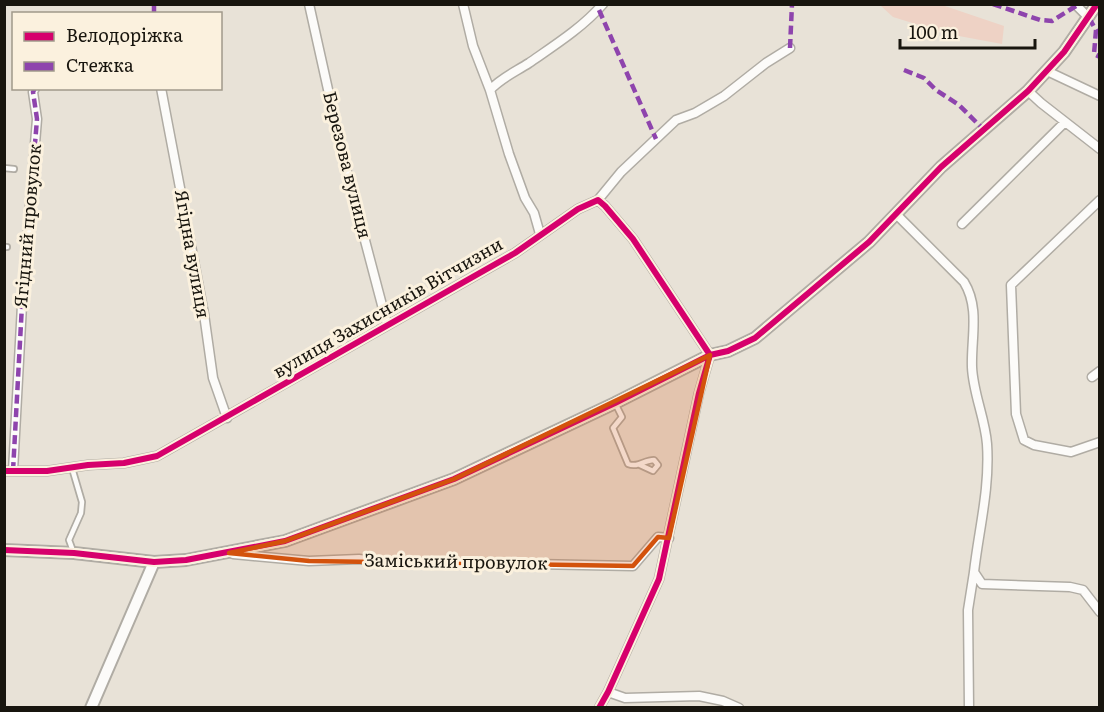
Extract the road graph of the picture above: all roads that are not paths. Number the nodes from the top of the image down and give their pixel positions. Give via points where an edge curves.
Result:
1 (309, 4) edge
2 (463, 4) edge
3 (603, 4) edge
4 (1075, 4) edge
5 (1097, 4) edge
6 (1089, 18) junction
7 (790, 48) dead end
8 (1047, 71) junction
9 (34, 90) edge
10 (161, 90) edge
11 (490, 90) junction
12 (1028, 91) junction
13 (1100, 96) edge
14 (1065, 122) junction
15 (1100, 149) edge
16 (4, 168) edge
17 (14, 169) dead end
18 (598, 200) junction
19 (1100, 200) edge
20 (897, 215) junction
21 (962, 224) dead end
22 (540, 234) junction
23 (387, 324) junction
24 (710, 355) junction
25 (615, 403) junction
26 (226, 418) junction
27 (1100, 442) edge
28 (640, 465) dead end
29 (72, 468) junction
30 (9, 471) edge
31 (669, 538) junction
32 (4, 550) edge
33 (74, 553) junction
34 (229, 553) junction
35 (154, 562) junction
36 (974, 572) junction
37 (1100, 612) edge
38 (608, 692) junction
39 (91, 708) edge
40 (598, 708) edge
41 (739, 708) edge
42 (969, 708) edge

1 - 23 street, Березова вулиця via 343,157
2 - 11 street via 473,46
3 - 11 street via 572,33 499,80
4 - 6 street
5 - 6 street
6 - 8 street
7 - 18 street, вулиця Захисників Вітчизни via 724,96 676,120 621,172
8 - 12 street
8 - 13 street
9 - 30 street, Ягідний провулок via 37,119
10 - 26 street, Ягідна вулиця via 213,378
11 - 22 street via 509,154
12 - 14 street
12 - 20 street via 940,168
14 - 15 street
14 - 21 street
16 - 17 lane
18 - 22 street, вулиця Захисників Вітчизни via 578,208
18 - 24 street via 633,239
19 - 27 street via 1011,285 1016,414 1024,440 1071,452
20 - 24 street via 755,338
20 - 36 street via 964,282 974,305 972,368 987,442 987,485
22 - 23 street, вулиця Захисників Вітчизни via 515,253
23 - 26 street, вулиця Захисників Вітчизни
24 - 25 street
24 - 31 street
25 - 28 lane via 622,417 612,428 628,464
25 - 34 street via 454,479 285,541
26 - 29 street, вулиця Захисників Вітчизни via 157,456
29 - 30 street, вулиця Захисників Вітчизни
29 - 33 lane via 82,501 69,540
31 - 34 street, Заміський провулок via 658,537 633,566 309,561
31 - 38 street via 659,579
32 - 33 street
33 - 35 street
34 - 35 street
35 - 39 street
36 - 37 street via 982,584 1083,590
36 - 42 street via 968,610
38 - 40 street
38 - 41 street via 625,698 699,696

